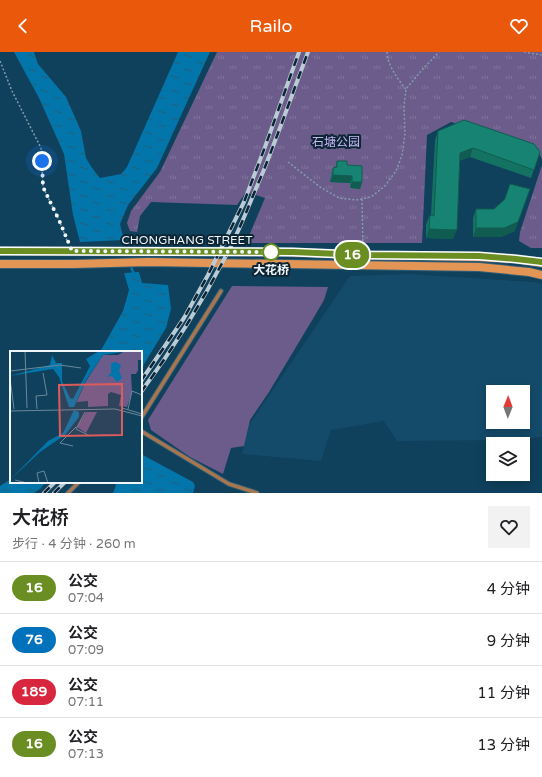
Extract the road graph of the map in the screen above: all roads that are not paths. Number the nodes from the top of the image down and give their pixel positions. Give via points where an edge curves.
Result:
1 (0, 251) edge
2 (542, 262) edge
3 (0, 264) edge
4 (542, 275) edge
5 (221, 292) dead end
6 (142, 416) edge
7 (142, 432) edge
8 (78, 483) edge
9 (68, 493) edge
10 (257, 493) edge

1 - 2 main road, CHONGHANG STREET via 479,256
3 - 4 main road, CHONGHANG STREET via 148,262 479,267
5 - 6 lane
7 - 10 lane via 229,484
8 - 9 lane

